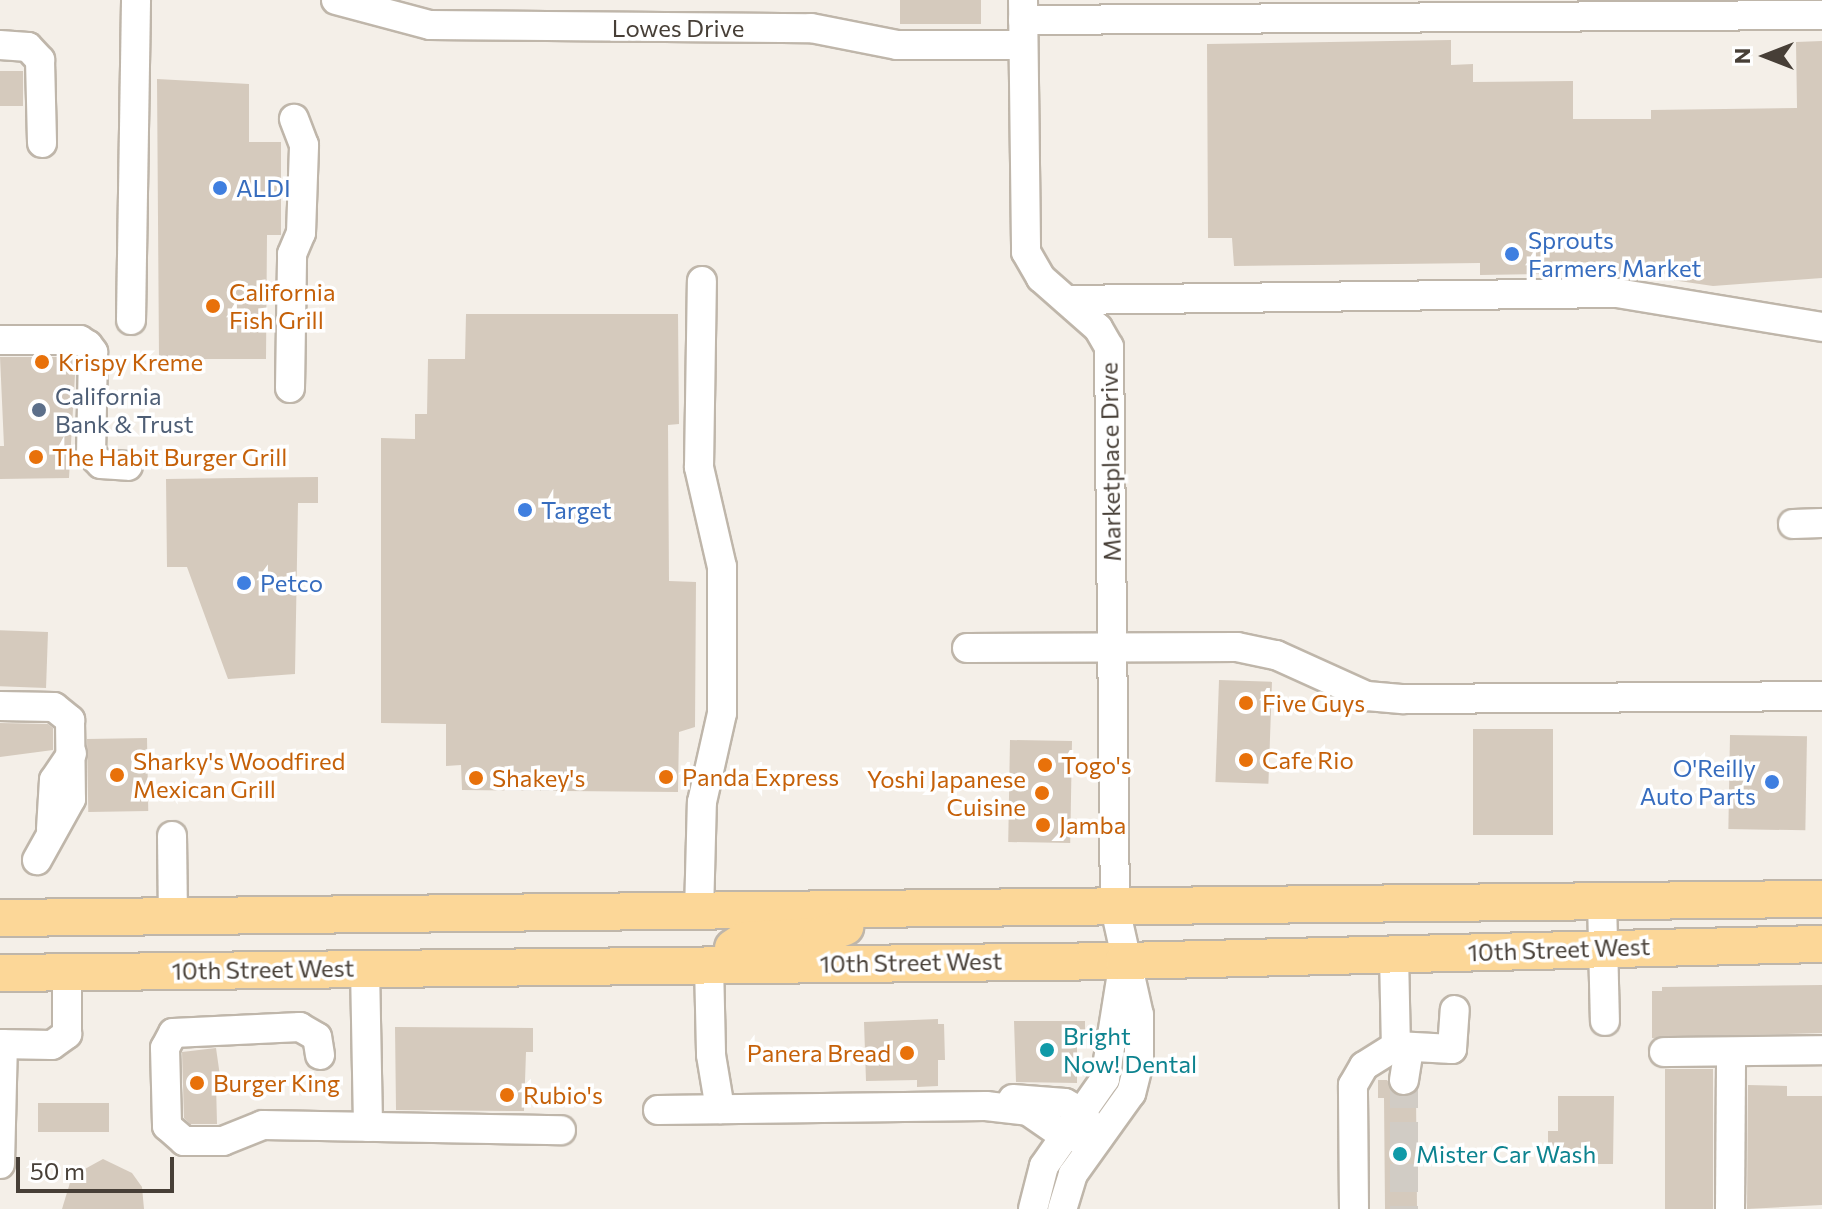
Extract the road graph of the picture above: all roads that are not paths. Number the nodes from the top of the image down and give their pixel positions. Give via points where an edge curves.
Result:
1 (136, 0) edge
2 (336, 0) edge
3 (1822, 15) edge
4 (1023, 22) edge
5 (10, 45) edge
6 (294, 119) dead end
7 (47, 143) dead end
8 (702, 281) dead end
9 (1067, 300) junction
10 (131, 320) dead end
11 (1822, 327) edge
12 (0, 340) edge
13 (290, 388) dead end
14 (128, 466) dead end
15 (1822, 523) edge
16 (1793, 524) dead end
17 (967, 648) dead end
18 (1112, 649) junction
19 (1822, 696) edge
20 (0, 706) edge
21 (172, 836) dead end
22 (37, 860) dead end
23 (1822, 899) edge
24 (1602, 901) junction
25 (1115, 908) junction
26 (896, 910) junction
27 (699, 913) junction
28 (173, 917) junction
29 (0, 918) edge
30 (1822, 944) edge
31 (1604, 947) junction
32 (1394, 954) junction
33 (1124, 961) junction
34 (709, 964) junction
35 (403, 967) junction
36 (365, 968) junction
37 (67, 972) junction
38 (0, 973) edge
39 (1455, 1010) dead end
40 (1605, 1021) dead end
41 (1, 1044) edge
42 (1402, 1047) junction
43 (1822, 1050) edge
44 (1664, 1052) dead end
45 (1731, 1052) junction
46 (320, 1055) dead end
47 (1404, 1080) tunnel mouth
48 (986, 1106) junction
49 (720, 1109) junction
50 (658, 1110) dead end
51 (1083, 1113) junction
52 (368, 1127) junction
53 (561, 1130) dead end
54 (1064, 1136) junction
55 (1097, 1140) junction
56 (0, 1164) edge
57 (1033, 1209) edge
58 (1062, 1209) edge
59 (1354, 1209) edge
60 (1730, 1209) edge

1 - 10 street
2 - 4 street, Lowes Drive via 430,25 811,28 897,45
3 - 4 street, Lowes Drive
4 - 9 street, Marketplace Drive via 1026,252 1041,278
5 - 7 street via 33,50 42,66
6 - 13 street via 304,145 301,233 292,254
8 - 27 street via 699,467 722,567 722,713 702,802
9 - 11 street via 1617,293
9 - 18 street, Marketplace Drive via 1098,328 1109,347
12 - 14 street via 80,340 88,345 93,352 91,454 101,464
15 - 16 street
17 - 18 street
18 - 19 street via 1237,647 1276,655 1332,685 1369,697
18 - 25 street, Marketplace Drive
20 - 22 street via 54,707 70,720 71,799
21 - 28 street
23 - 24 main road, 10th Street West
24 - 25 main road, 10th Street West
24 - 31 street
25 - 26 main road, 10th Street West
25 - 33 street, Marketplace Drive
26 - 27 main road, 10th Street West
26 - 34 main road via 820,936 745,940
27 - 28 main road, 10th Street West
27 - 35 main road via 658,940 497,943
28 - 29 main road, 10th Street West
30 - 31 main road, 10th Street West
31 - 32 main road, 10th Street West
31 - 40 street
32 - 33 main road, 10th Street West
32 - 42 street
33 - 34 main road, 10th Street West
33 - 51 street via 1108,1072
33 - 55 street via 1139,1015 1138,1068 1126,1102
34 - 35 main road, 10th Street West
34 - 49 street via 711,1055
35 - 36 main road, 10th Street West
36 - 37 main road, 10th Street West
36 - 52 street
37 - 38 main road, 10th Street West
37 - 41 street via 67,1034 52,1045
39 - 42 street via 1452,1049
41 - 56 street
42 - 47 street
42 - 59 street via 1364,1066 1353,1085
43 - 45 street
44 - 45 street
45 - 60 street
46 - 52 street via 317,1037 300,1027 173,1033 165,1048 166,1119 172,1133 184,1141 223,1141 263,1125
48 - 49 street
48 - 51 street via 1039,1097
48 - 54 street via 1028,1111
49 - 50 street
51 - 54 street
51 - 55 street
52 - 53 street
54 - 55 street
54 - 57 street via 1041,1173
55 - 58 street via 1070,1179

